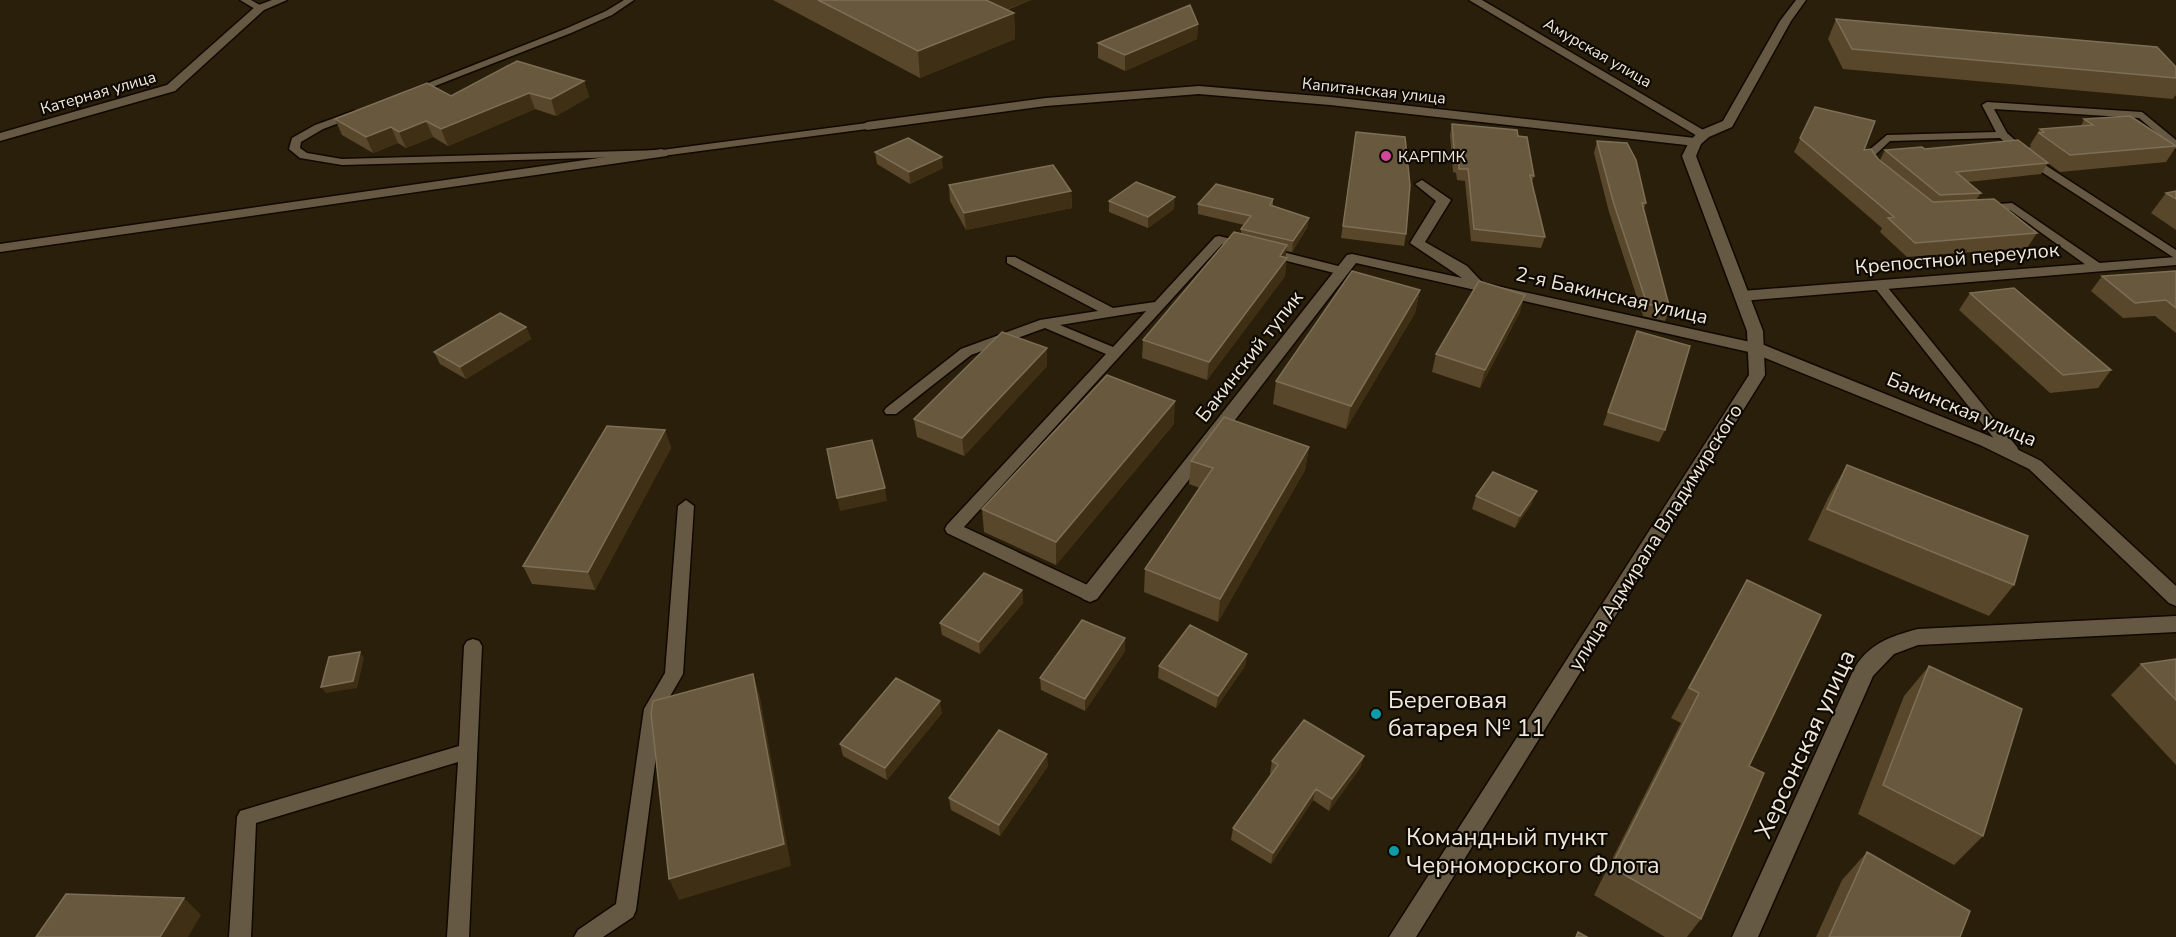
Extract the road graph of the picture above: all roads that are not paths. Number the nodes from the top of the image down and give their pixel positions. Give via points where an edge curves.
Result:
1 (244, 0) edge
2 (282, 0) edge
3 (630, 0) edge
4 (1474, 0) edge
5 (1801, 0) edge
6 (260, 8) junction
7 (405, 94) edge
8 (362, 110) edge
9 (867, 126) joint
10 (2003, 135) junction
11 (0, 137) edge
12 (1700, 138) junction
13 (2176, 146) edge
14 (662, 153) junction
15 (1885, 176) edge
16 (1422, 184) dead end
17 (1977, 209) edge
18 (0, 249) edge
19 (2176, 255) edge
20 (1011, 260) dead end
21 (2176, 261) edge
22 (1347, 264) junction
23 (2097, 267) junction
24 (1479, 286) junction
25 (1880, 286) junction
26 (1742, 296) junction
27 (1159, 305) junction
28 (1112, 313) junction
29 (1045, 323) junction
30 (1758, 349) junction
31 (1115, 353) junction
32 (891, 411) dead end
33 (2012, 451) junction
34 (686, 507) dead end
35 (1090, 594) joint
36 (2176, 598) edge
37 (2176, 624) edge
38 (473, 646) dead end
39 (468, 751) junction
40 (240, 937) edge
41 (458, 937) edge
42 (585, 937) edge
43 (1402, 937) edge
44 (1745, 937) edge

1 - 6 lane
2 - 6 street, Катерная улица
3 - 7 lane via 568,31
4 - 12 street, Амурская улица
5 - 12 street via 1785,21 1728,124
6 - 11 street, Катерная улица via 171,88
8 - 14 lane via 304,134 296,140 294,149 304,156 342,162
9 - 12 street, Капитанская улица via 1046,102 1199,90
9 - 14 lane
10 - 13 lane via 1987,105 2142,115
10 - 15 lane via 1887,138 1866,156
10 - 19 lane via 2035,163
12 - 26 street, улица Адмирала Владимирского via 1689,156
14 - 18 street
16 - 24 street via 1444,200 1417,243 1462,269
17 - 23 lane via 2012,206
20 - 28 lane
21 - 23 street, Крепостной переулок
22 - 24 street, 2-я Бакинская улица
22 - 27 lane via 1219,240
22 - 35 street, Бакинский тупик
23 - 25 street, Крепостной переулок
24 - 30 street, 2-я Бакинская улица
25 - 26 street, Крепостной переулок
25 - 33 lane
26 - 30 street, улица Адмирала Владимирского
27 - 28 lane
27 - 31 lane
28 - 29 lane
29 - 31 lane
29 - 32 lane via 966,352
30 - 33 street, Бакинская улица
30 - 43 street, улица Адмирала Владимирского via 1757,375
31 - 35 lane via 953,529
33 - 36 street, Бакинская улица via 2054,481
34 - 42 lane via 674,674 652,709 626,910
37 - 44 street, Херсонская улица via 1918,637 1894,643 1875,654
38 - 39 lane
39 - 40 lane via 247,817
39 - 41 lane

